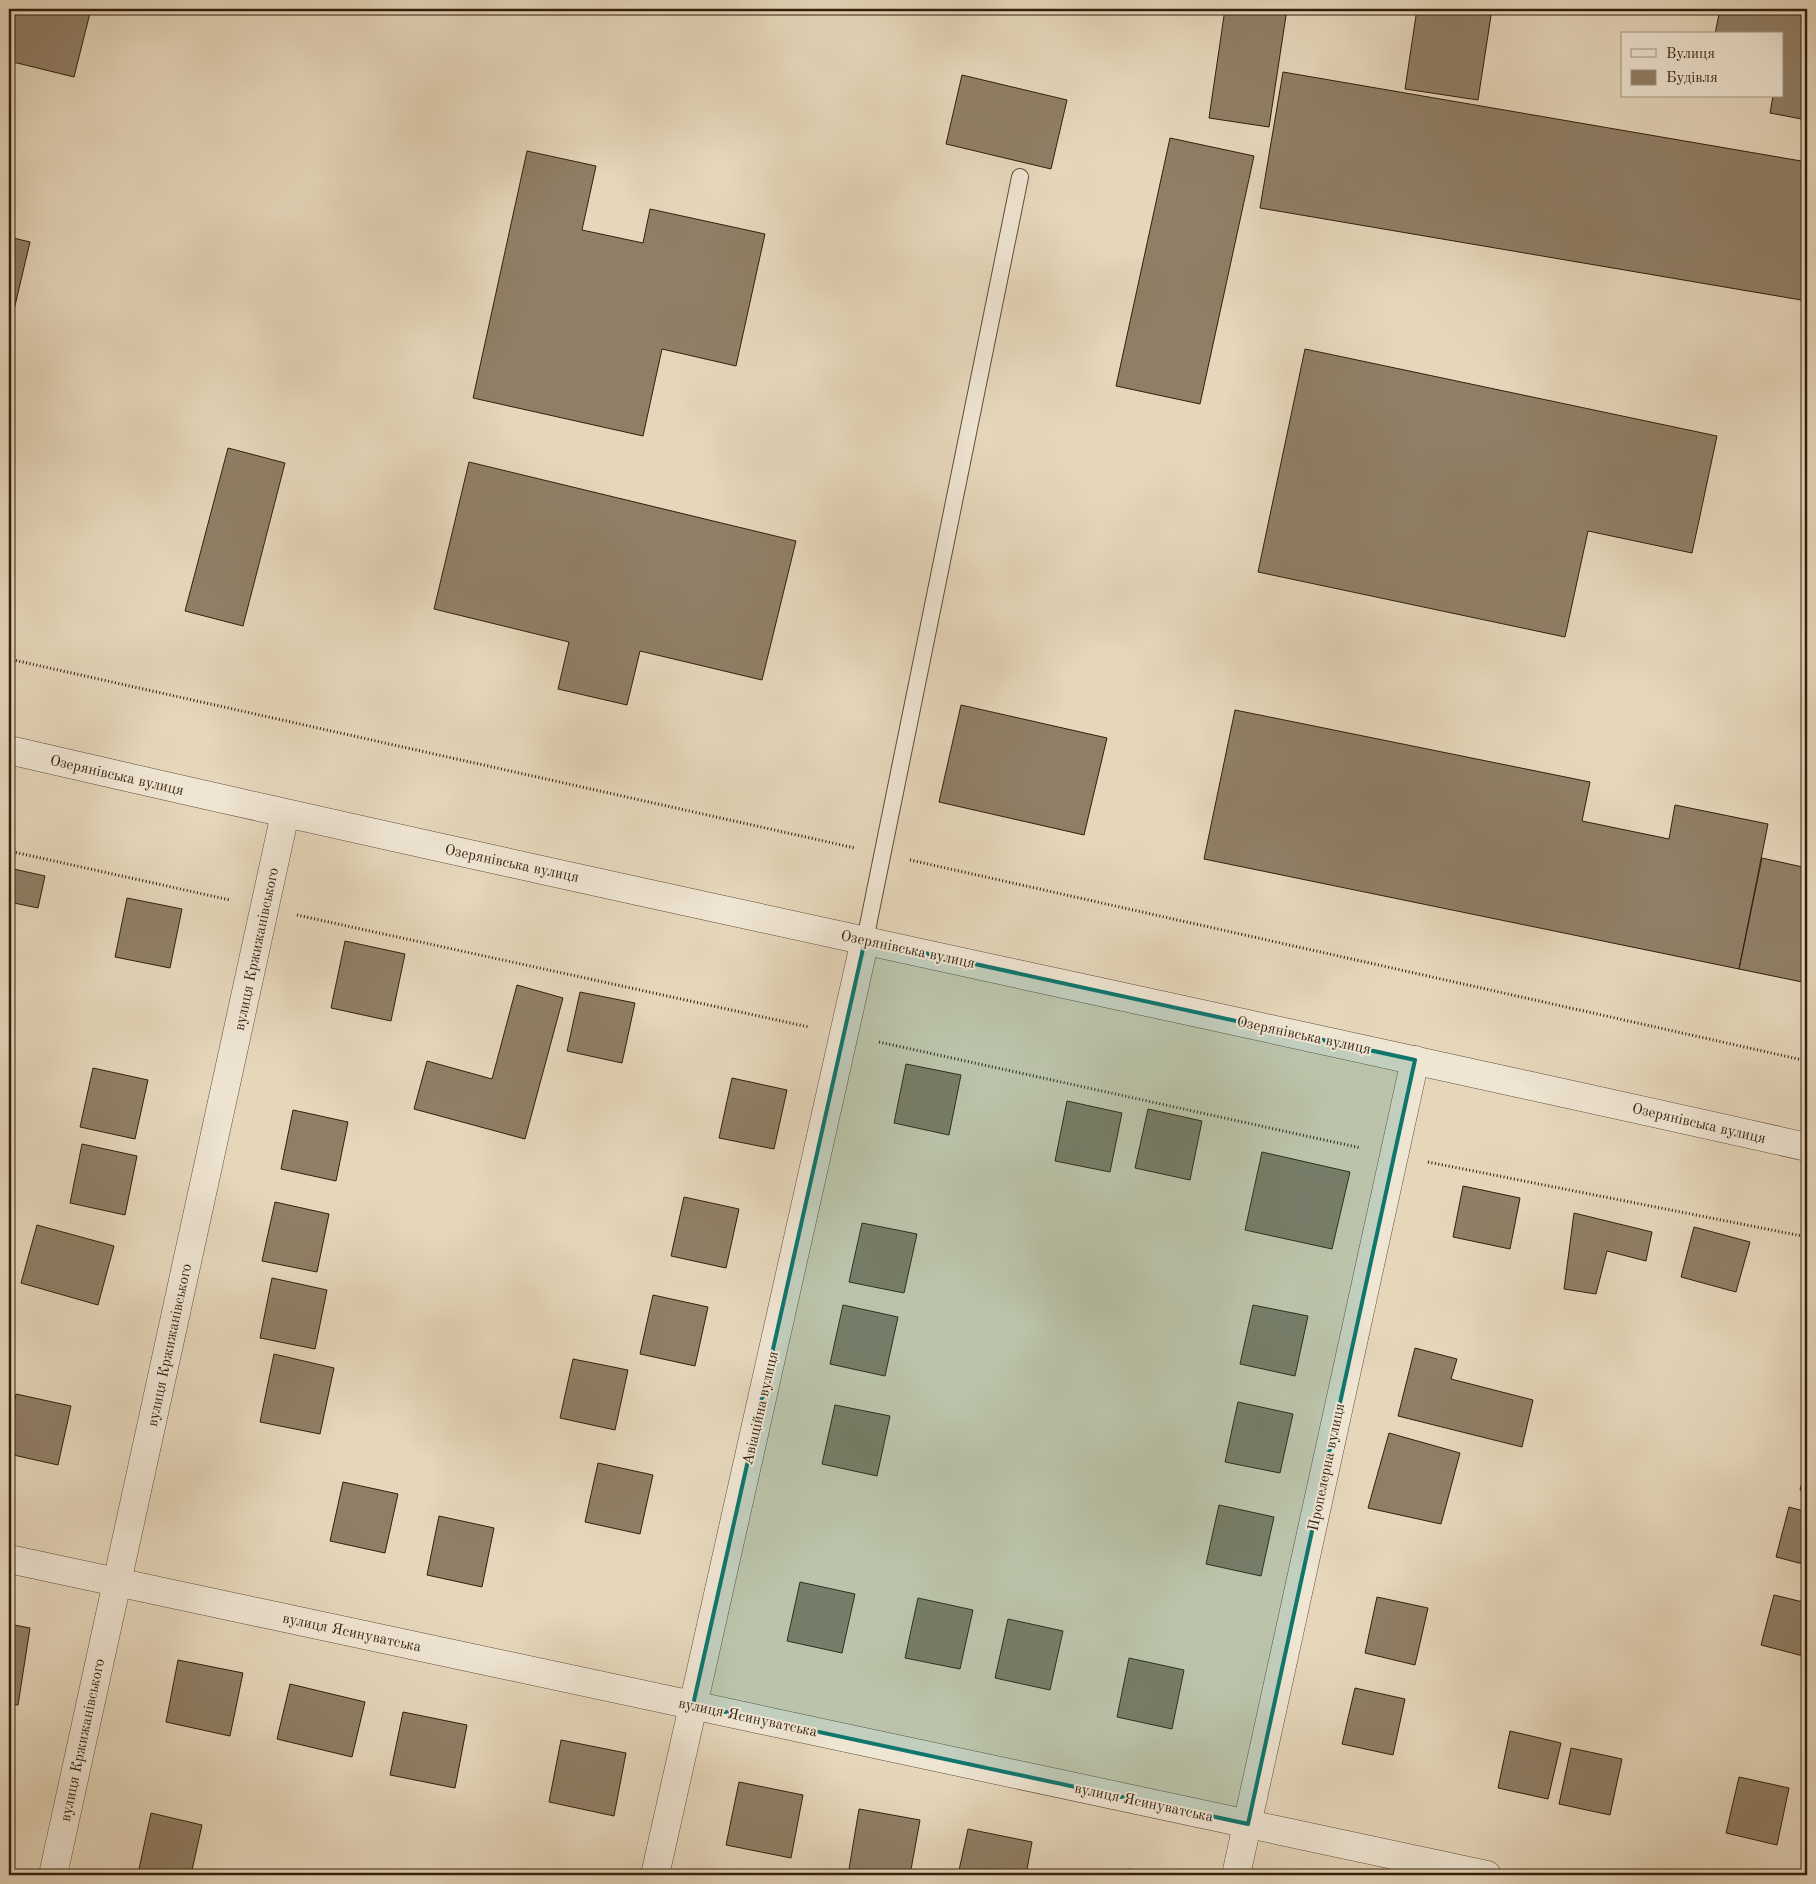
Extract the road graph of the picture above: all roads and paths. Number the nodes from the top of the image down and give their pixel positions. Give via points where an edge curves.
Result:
1 (1020, 177) dead end
2 (9, 750) edge
3 (285, 814) junction
4 (9, 851) edge
5 (265, 908) junction
6 (865, 940) junction
7 (844, 1035) junction
8 (1415, 1060) junction
9 (1807, 1147) edge
10 (1394, 1155) junction
11 (1807, 1237) edge
12 (9, 1558) edge
13 (117, 1582) junction
14 (693, 1705) junction
15 (1248, 1824) junction
16 (53, 1875) edge
17 (655, 1875) edge
18 (1236, 1875) edge
19 (1487, 1875) edge

1 - 6 lane
2 - 3 street, Озерянівська вулиця
3 - 5 street, вулиця Кржижанівського
3 - 6 street, Озерянівська вулиця
4 - 5 path
5 - 7 path
5 - 13 street, вулиця Кржижанівського
6 - 7 street, Авіаційна вулиця
6 - 8 street, Озерянівська вулиця
7 - 10 path
7 - 14 street, Авіаційна вулиця
8 - 9 street, Озерянівська вулиця
8 - 10 street, Пропелерна вулиця
10 - 11 path
10 - 15 street, Пропелерна вулиця
12 - 13 street, вулиця Ясинуватська
13 - 14 street, вулиця Ясинуватська
13 - 16 street, вулиця Кржижанівського
14 - 15 street, вулиця Ясинуватська
14 - 17 street, Авіаційна вулиця
15 - 18 street, Пропелерна вулиця
15 - 19 street, вулиця Ясинуватська

